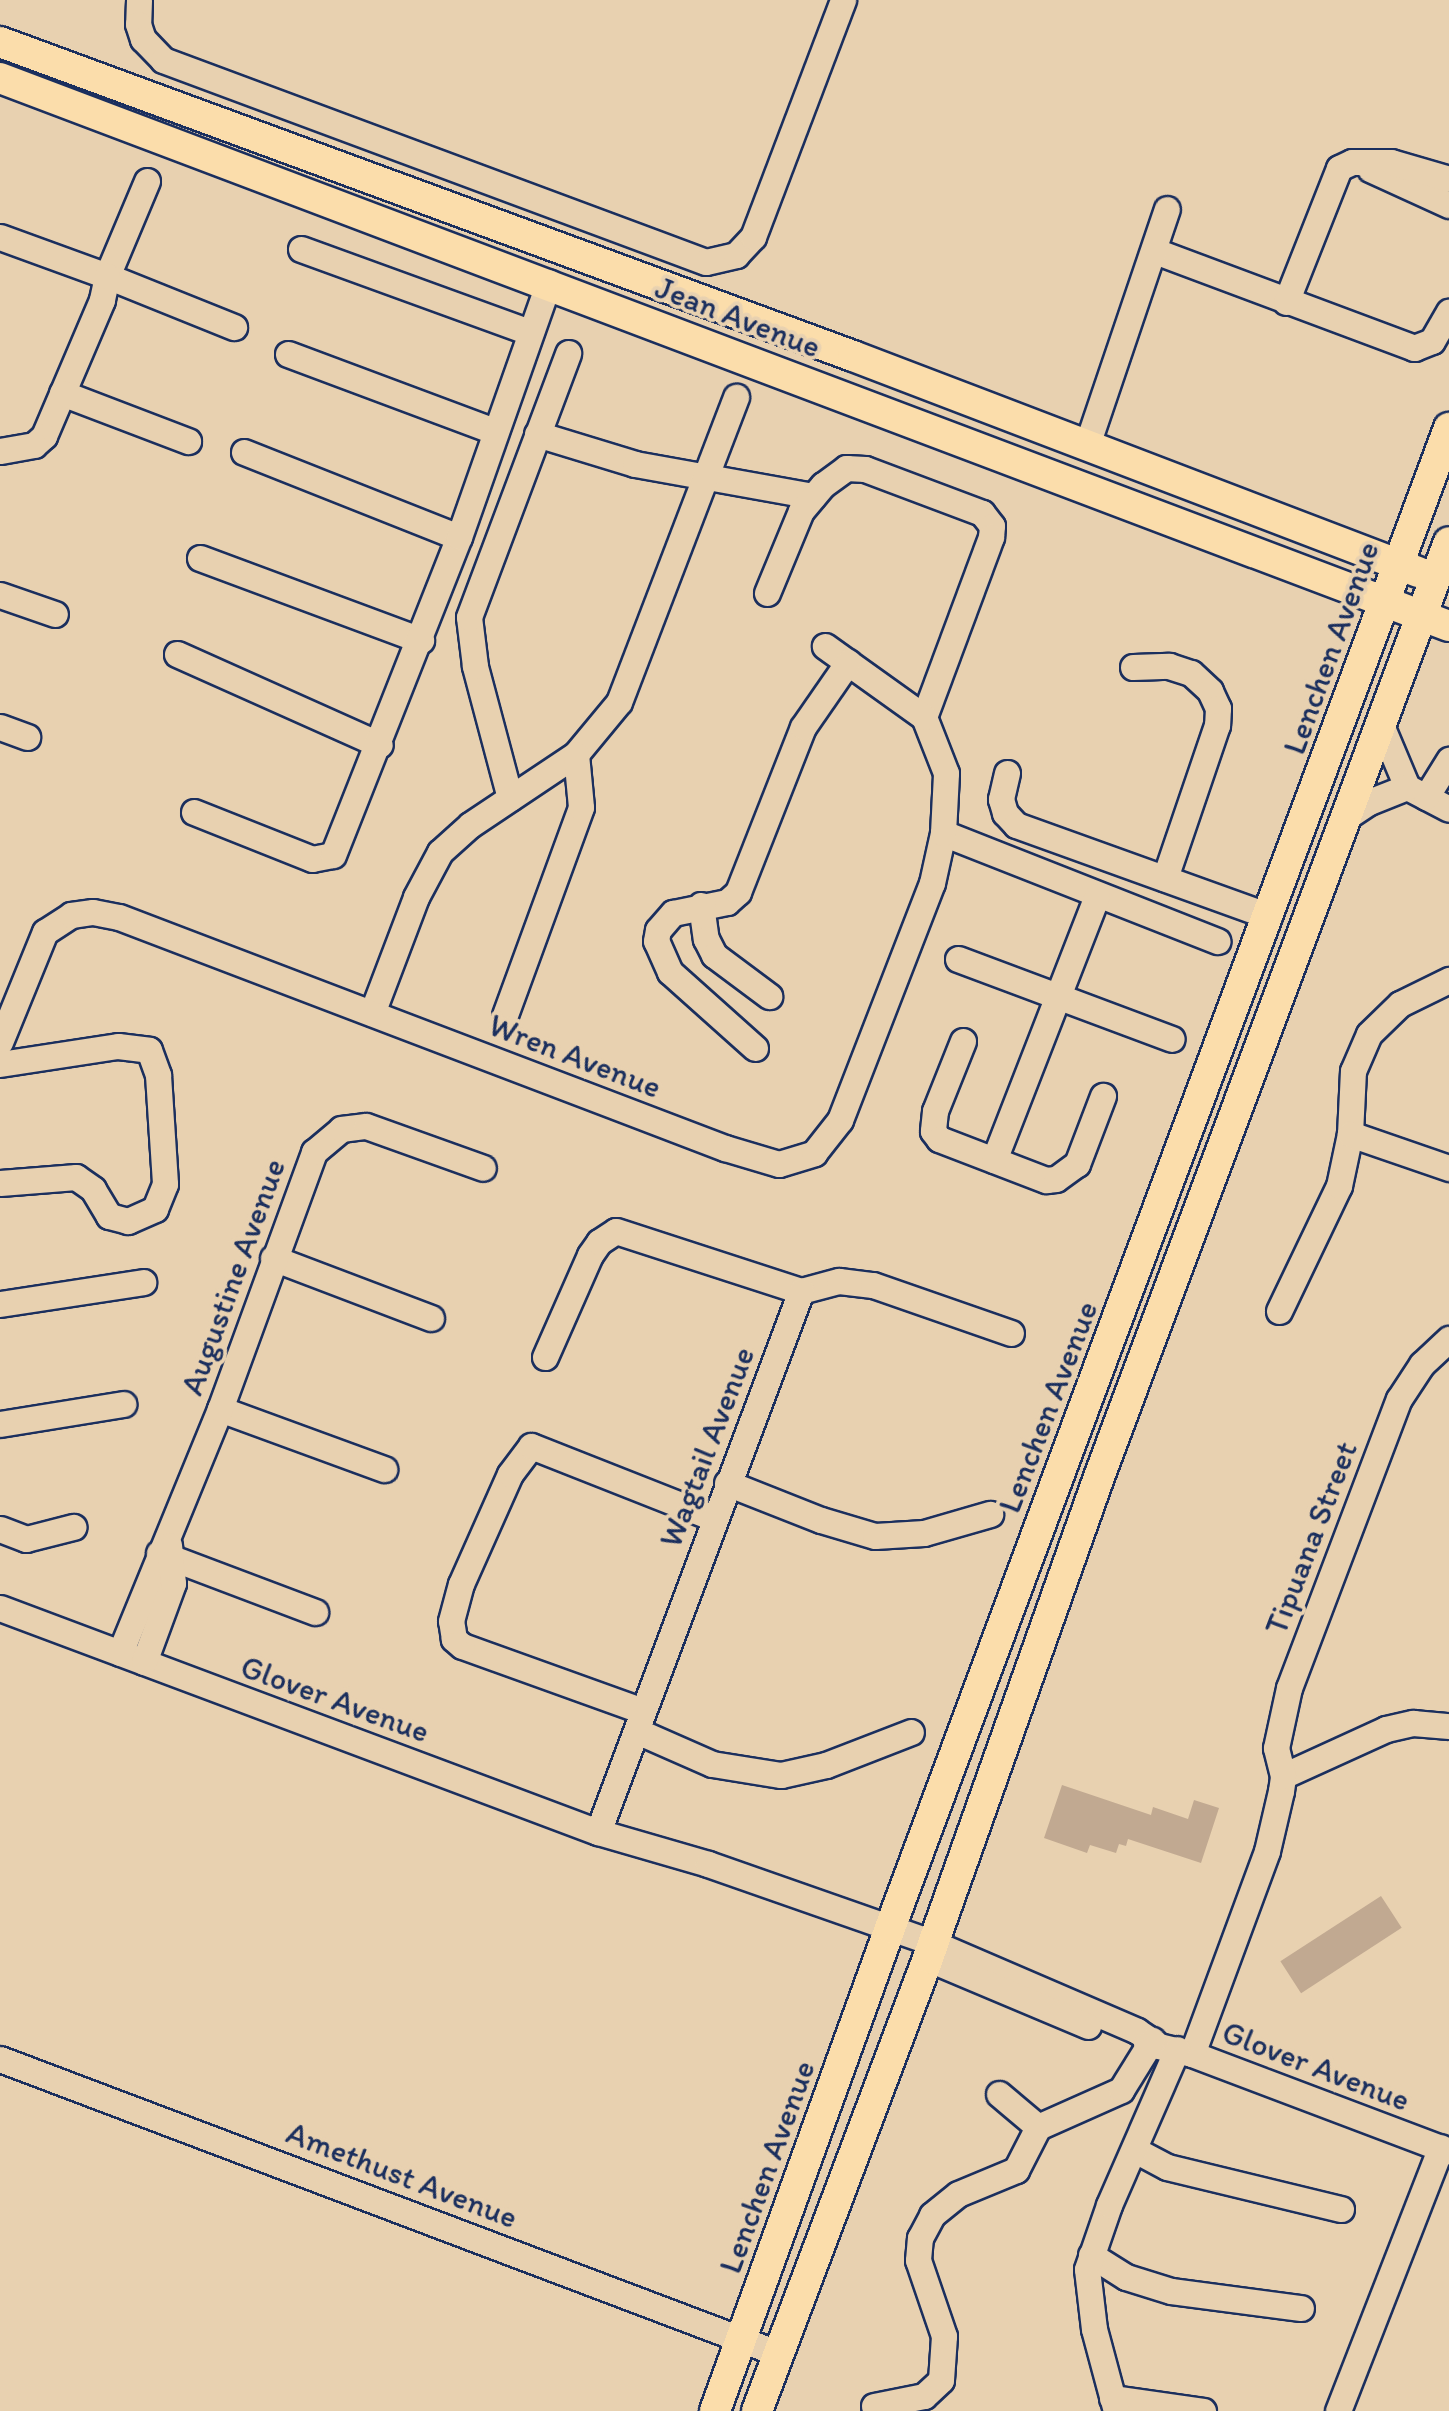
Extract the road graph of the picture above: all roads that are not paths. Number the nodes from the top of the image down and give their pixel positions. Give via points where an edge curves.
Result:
1 (139, 0) edge
2 (843, 0) edge
3 (0, 42) edge
4 (0, 78) edge
5 (109, 85) junction
6 (98, 114) junction
7 (1356, 162) junction
8 (1449, 179) edge
9 (147, 181) dead end
10 (1449, 205) edge
11 (1167, 209) dead end
12 (0, 237) edge
13 (301, 248) dead end
14 (1155, 251) junction
15 (107, 276) junction
16 (549, 282) junction
17 (1286, 302) junction
18 (1449, 312) edge
19 (234, 327) dead end
20 (528, 332) junction
21 (568, 353) dead end
22 (288, 354) dead end
23 (62, 393) junction
24 (736, 397) dead end
25 (1449, 428) edge
26 (494, 432) junction
27 (537, 434) junction
28 (188, 441) dead end
29 (1087, 446) junction
30 (0, 452) edge
31 (244, 452) dead end
32 (708, 476) junction
33 (813, 496) junction
34 (1176, 519) junction
35 (460, 537) junction
36 (1449, 542) edge
37 (200, 558) dead end
38 (1400, 564) junction
39 (1442, 582) edge
40 (768, 593) dead end
41 (0, 595) edge
42 (1386, 602) junction
43 (56, 614) dead end
44 (1436, 620) edge
45 (420, 640) junction
46 (825, 646) dead end
47 (176, 654) dead end
48 (848, 662) junction
49 (1133, 667) dead end
50 (924, 718) junction
51 (1381, 724) junction
52 (0, 727) edge
53 (27, 737) dead end
54 (380, 745) junction
55 (576, 754) junction
56 (1449, 760) edge
57 (1007, 773) dead end
58 (510, 798) junction
59 (1428, 798) edge
60 (194, 812) dead end
61 (1345, 818) junction
62 (943, 833) junction
63 (1165, 878) junction
64 (1097, 896) junction
65 (700, 904) junction
66 (1269, 916) junction
67 (1217, 941) dead end
68 (958, 959) dead end
69 (1449, 980) edge
70 (770, 996) dead end
71 (1058, 998) junction
72 (372, 1013) junction
73 (505, 1015) dead end
74 (1172, 1039) dead end
75 (0, 1042) edge
76 (962, 1042) dead end
77 (755, 1048) dead end
78 (0, 1064) edge
79 (1103, 1096) dead end
80 (1350, 1134) junction
81 (994, 1160) junction
82 (483, 1168) dead end
83 (1449, 1168) edge
84 (0, 1183) edge
85 (272, 1258) junction
86 (143, 1282) dead end
87 (801, 1291) junction
88 (0, 1304) edge
89 (1279, 1311) dead end
90 (431, 1318) dead end
91 (1011, 1333) dead end
92 (1449, 1339) edge
93 (545, 1357) dead end
94 (123, 1404) dead end
95 (220, 1408) junction
96 (0, 1424) edge
97 (384, 1469) dead end
98 (727, 1484) junction
99 (990, 1514) dead end
100 (714, 1518) junction
101 (74, 1527) dead end
102 (0, 1529) edge
103 (166, 1551) junction
104 (0, 1608) edge
105 (315, 1612) dead end
106 (132, 1658) junction
107 (640, 1721) junction
108 (1449, 1726) edge
109 (911, 1732) dead end
110 (1283, 1776) junction
111 (598, 1832) junction
112 (888, 1934) junction
113 (931, 1951) junction
114 (1166, 2047) junction
115 (0, 2060) edge
116 (999, 2094) dead end
117 (1038, 2127) junction
118 (1445, 2149) edge
119 (1135, 2150) junction
120 (1341, 2209) dead end
121 (1091, 2255) junction
122 (1300, 2308) dead end
123 (743, 2339) junction
124 (780, 2354) junction
125 (1114, 2404) edge
126 (874, 2406) dead end
127 (715, 2411) edge
128 (757, 2411) edge
129 (1203, 2411) edge
130 (1338, 2411) edge

1 - 2 street via 143,40 163,60 706,262 736,254 753,237
3 - 5 main road, Jean Avenue
4 - 6 main road, Jean Avenue
5 - 6 main road
5 - 29 main road, Jean Avenue
6 - 16 main road, Jean Avenue
7 - 8 street via 1391,162
7 - 10 street
7 - 17 street via 1334,174
9 - 15 street
11 - 14 street
12 - 15 street
13 - 20 street
14 - 17 street
14 - 29 street
15 - 19 street
15 - 23 street
16 - 20 street
16 - 34 main road, Jean Avenue
17 - 18 street via 1414,348 1432,340
20 - 26 street
21 - 27 street
22 - 26 street
23 - 28 street
23 - 30 street via 44,436 34,445
24 - 32 street
25 - 38 main road, Lenchen Avenue
26 - 35 street
27 - 32 street via 617,459
27 - 58 street via 468,629
29 - 34 main road via 1083,463 1091,472 1154,497
29 - 38 main road, Jean Avenue
31 - 35 street
32 - 33 street
32 - 55 street via 627,686
33 - 40 street
33 - 50 street via 834,475 856,467 974,507 989,519 992,537
34 - 42 main road, Jean Avenue
35 - 45 street
36 - 39 main road
37 - 45 street
38 - 39 main road, Jean Avenue
38 - 42 main road, Lenchen Avenue
39 - 44 main road
41 - 43 street
42 - 44 main road, Jean Avenue
42 - 66 main road, Lenchen Avenue
44 - 51 main road
45 - 54 street
46 - 48 street
47 - 54 street
48 - 50 street
48 - 65 street via 803,727 738,892 727,902
49 - 63 street via 1190,673 1218,708
50 - 62 street, Wren Avenue via 946,773
51 - 59 street
51 - 61 main road
52 - 53 street
54 - 60 street via 327,858 276,847
55 - 58 street
55 - 73 street via 580,807
56 - 59 street
57 - 63 street via 1001,799 1016,824
58 - 72 street via 440,852
59 - 61 street via 1370,802
61 - 113 main road
62 - 64 street
62 - 72 street, Wren Avenue via 932,884 840,1120 824,1145 797,1161 779,1164 724,1148
63 - 66 street
64 - 67 street
64 - 71 street
65 - 70 street via 714,955
65 - 77 street via 663,920 656,942 660,955
66 - 112 main road, Lenchen Avenue
68 - 71 street
69 - 80 street via 1400,1004 1369,1034 1354,1071
71 - 74 street
71 - 81 street
72 - 75 street, Wren Avenue via 118,918 81,913 45,932
76 - 81 street via 933,1131
78 - 84 street via 118,1046 149,1050 158,1075 165,1184 155,1209 128,1222 109,1216 76,1178
79 - 81 street via 1077,1164 1064,1177 1046,1180
80 - 83 street
80 - 89 street via 1339,1186
82 - 85 street, Augustine Avenue via 382,1130 341,1129 314,1152
85 - 90 street
85 - 95 street, Augustine Avenue
86 - 88 street
87 - 91 street via 839,1281 874,1285
87 - 93 street via 616,1231 590,1254
87 - 98 street, Wagtail Avenue
92 - 110 street, Tipuana Street via 1408,1382 1391,1418 1281,1712 1276,1748
94 - 96 street
95 - 97 street
95 - 103 street, Augustine Avenue
98 - 99 street via 875,1536 924,1533
98 - 100 street, Wagtail Avenue
100 - 107 street, Wagtail Avenue
100 - 107 street via 531,1446 510,1474 460,1584 451,1621 462,1646
101 - 102 street via 26,1539
103 - 105 street
103 - 106 street, Augustine Avenue
104 - 106 street, Glover Avenue
106 - 111 street, Glover Avenue
107 - 109 street via 712,1764 781,1775 826,1766
107 - 111 street, Wagtail Avenue
108 - 110 street via 1386,1728
110 - 114 street, Tipuana Street via 1262,1868
111 - 112 street, Glover Avenue via 760,1901
112 - 113 street, Glover Avenue
112 - 123 main road, Lenchen Avenue
113 - 114 street, Glover Avenue
113 - 124 main road
114 - 117 street via 1121,2090
114 - 118 street, Glover Avenue
114 - 119 street
115 - 123 street, Amethust Avenue
116 - 117 street
117 - 126 street via 1016,2170 948,2199 926,2223 918,2260 944,2336 941,2380 924,2396
118 - 130 street
119 - 120 street via 1167,2168
119 - 121 street
121 - 122 street via 1171,2291
121 - 125 street via 1089,2301
123 - 124 street, Amethust Avenue
123 - 127 main road, Lenchen Avenue
124 - 128 main road
125 - 129 street

